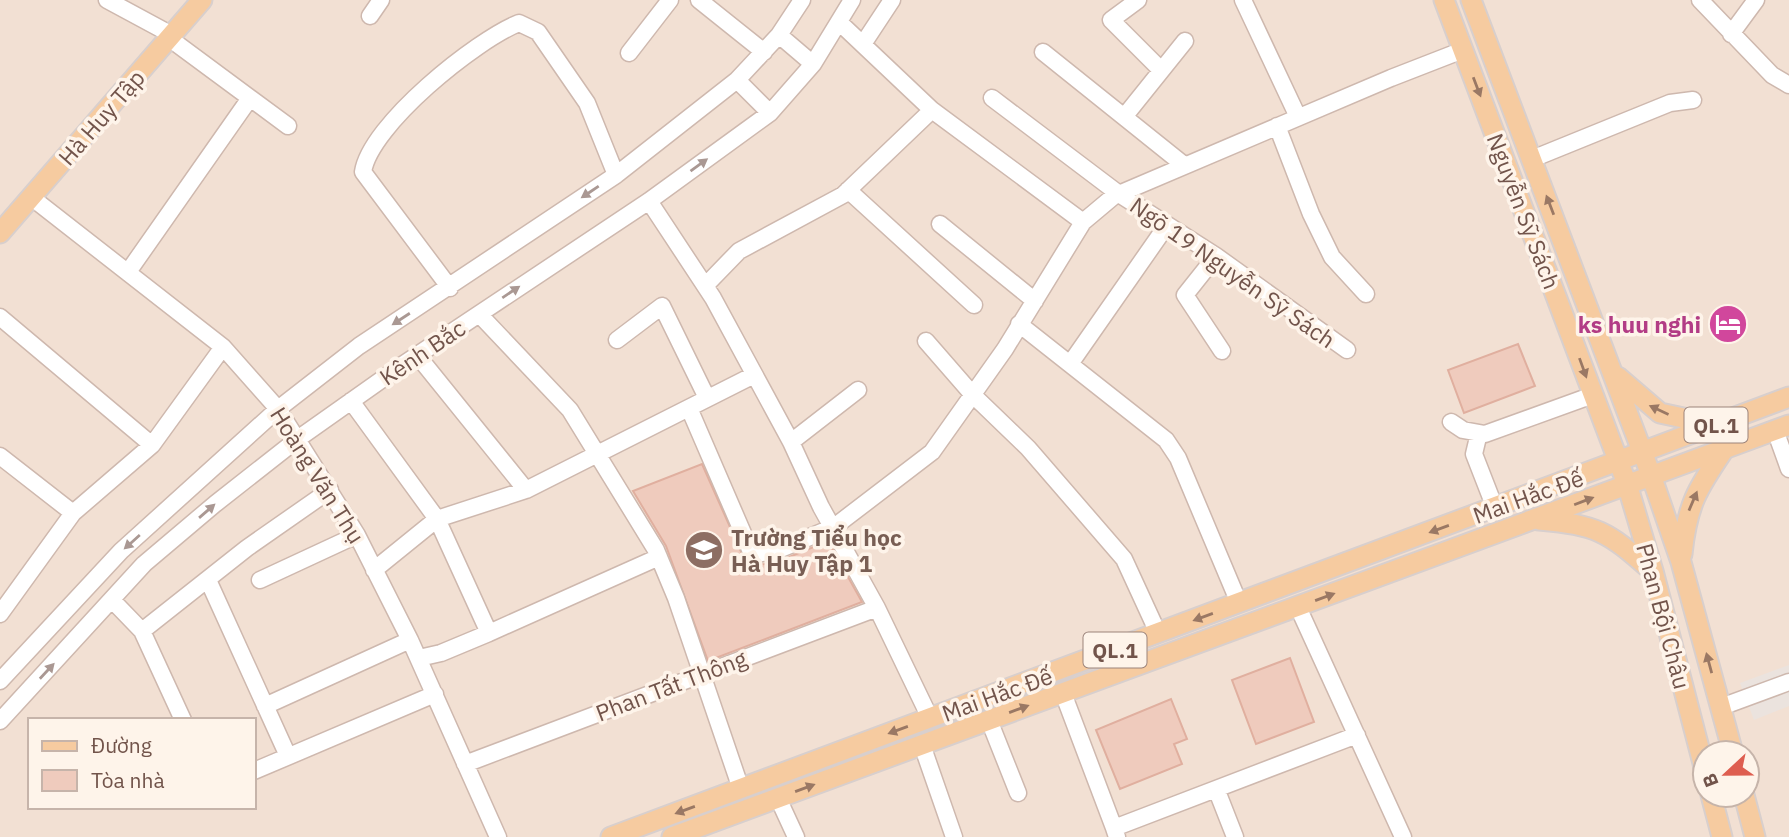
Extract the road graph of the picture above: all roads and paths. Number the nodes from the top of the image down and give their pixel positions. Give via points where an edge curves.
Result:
1 (107, 0) edge
2 (202, 0) edge
3 (381, 0) edge
4 (670, 0) edge
5 (699, 0) edge
6 (802, 0) edge
7 (852, 0) edge
8 (892, 0) edge
9 (1138, 0) edge
10 (1243, 0) edge
11 (1444, 0) edge
12 (1700, 0) edge
13 (1756, 0) edge
14 (1476, 3) edge
15 (370, 16) dead end
16 (840, 23) junction
17 (1731, 34) junction
18 (779, 35) junction
19 (170, 37) junction
20 (1185, 41) dead end
21 (863, 44) junction
22 (1463, 50) junction
23 (764, 52) junction
24 (1044, 52) dead end
25 (629, 53) dead end
26 (813, 64) junction
27 (1161, 71) junction
28 (737, 80) junction
29 (1789, 85) edge
30 (250, 98) junction
31 (992, 98) dead end
32 (1693, 100) dead end
33 (1511, 105) junction
34 (932, 110) junction
35 (770, 113) junction
36 (1488, 116) junction
37 (1124, 117) junction
38 (1297, 117) junction
39 (288, 126) dead end
40 (1277, 126) junction
41 (1532, 159) junction
42 (1184, 166) junction
43 (616, 175) junction
44 (848, 190) junction
45 (1119, 194) junction
46 (31, 197) junction
47 (649, 201) junction
48 (1083, 222) junction
49 (940, 224) dead end
50 (1167, 225) junction
51 (0, 233) edge
52 (1567, 250) junction
53 (1216, 256) junction
54 (1543, 258) junction
55 (128, 272) junction
56 (705, 286) junction
57 (450, 288) junction
58 (1366, 294) dead end
59 (1035, 300) junction
60 (974, 305) dead end
61 (479, 314) junction
62 (0, 317) edge
63 (1019, 324) junction
64 (617, 340) dead end
65 (926, 341) dead end
66 (223, 347) junction
67 (1347, 350) dead end
68 (1222, 351) dead end
69 (417, 355) junction
70 (1070, 365) junction
71 (1613, 372) junction
72 (752, 376) junction
73 (858, 390) dead end
74 (1593, 395) junction
75 (973, 396) junction
76 (1789, 397) edge
77 (707, 398) junction
78 (351, 401) junction
79 (278, 408) junction
80 (689, 408) junction
81 (1451, 422) dead end
82 (1717, 425) junction
83 (1782, 427) edge
84 (1479, 433) junction
85 (299, 438) junction
86 (791, 443) junction
87 (152, 445) junction
88 (1725, 448) junction
89 (1642, 453) junction
90 (598, 454) junction
91 (0, 456) edge
92 (1618, 462) junction
93 (1789, 469) edge
94 (1651, 475) junction
95 (1627, 484) junction
96 (330, 490) junction
97 (526, 490) junction
98 (1495, 508) junction
99 (73, 513) junction
100 (437, 519) junction
101 (1534, 519) junction
102 (834, 527) junction
103 (357, 535) junction
104 (659, 558) junction
105 (1681, 562) junction
106 (374, 570) junction
107 (1653, 571) junction
108 (208, 580) junction
109 (260, 580) dead end
110 (113, 601) junction
111 (1239, 603) junction
112 (3, 606) edge
113 (1298, 607) junction
114 (877, 608) junction
115 (142, 631) junction
116 (489, 633) junction
117 (1158, 633) junction
118 (411, 640) junction
119 (419, 658) junction
120 (700, 673) junction
121 (0, 681) edge
122 (1789, 682) edge
123 (1063, 693) junction
124 (435, 694) junction
125 (265, 706) junction
126 (1721, 707) junction
127 (1691, 716) junction
128 (182, 718) edge
129 (930, 718) junction
130 (989, 720) junction
131 (0, 721) edge
132 (1357, 735) junction
133 (1697, 739) edge
134 (1729, 739) edge
135 (922, 745) junction
136 (288, 757) junction
137 (466, 764) junction
138 (256, 770) edge
139 (741, 789) junction
140 (1217, 791) junction
141 (1018, 793) dead end
142 (778, 798) junction
143 (1715, 809) edge
144 (1748, 809) edge
145 (662, 828) edge
146 (1115, 833) edge
147 (1396, 835) edge
148 (498, 837) edge
149 (611, 837) edge
150 (673, 837) edge
151 (796, 837) edge
152 (954, 837) edge
153 (1235, 837) edge
154 (1722, 837) edge
155 (1755, 837) edge

1 - 19 street
2 - 19 main road, Hà Huy Tập
3 - 15 street
4 - 25 street
5 - 23 street
6 - 18 street, Kênh Bắc
7 - 16 street, Kênh Bắc
8 - 21 street
9 - 27 street via 1111,20
10 - 38 street
11 - 22 main road, Nguyễn Sỹ Sách
12 - 17 street
13 - 17 street
14 - 33 main road, Nguyễn Sỹ Sách
16 - 21 street
16 - 26 street, Kênh Bắc
17 - 29 street via 1772,75
18 - 23 street, Kênh Bắc
18 - 26 street
19 - 30 street
19 - 46 main road, Hà Huy Tập
20 - 27 street
21 - 34 street
22 -> 36 main road, Nguyễn Sỹ Sách
22 - 38 street
23 - 28 street, Kênh Bắc
24 - 37 street
26 - 35 street, Kênh Bắc
27 - 37 street
28 - 35 street
28 - 43 street, Kênh Bắc
30 - 39 street
30 - 55 street
31 - 45 street, Ngõ 19 Nguyễn Sỹ Sách
32 - 41 street via 1670,103
33 - 36 main road
33 - 41 main road, Nguyễn Sỹ Sách
34 - 44 street
34 - 48 street
47 -> 35 street, Kênh Bắc
36 - 54 main road, Nguyễn Sỹ Sách
37 - 42 street
38 - 40 street
40 - 42 street
40 - 58 street via 1332,257
52 -> 41 main road, Nguyễn Sỹ Sách
42 - 45 street
43 -> 57 street, Kênh Bắc
43 - 57 street via 587,103 538,32 519,23 504,29 442,71 388,129 365,160 363,172
44 - 56 street via 739,251
44 - 60 street
45 - 48 street
45 - 50 street, Ngõ 19 Nguyễn Sỹ Sách
46 - 51 main road, Hà Huy Tập
46 - 55 street, Hoàng Văn Thụ
47 - 56 street
61 -> 47 street, Kênh Bắc
48 - 59 street
49 - 59 street
50 - 53 street, Ngõ 19 Nguyễn Sỹ Sách
50 - 70 street
52 - 54 main road
52 - 71 main road, Nguyễn Sỹ Sách
53 - 67 street, Ngõ 19 Nguyễn Sỹ Sách
53 - 68 street via 1185,295
54 -> 74 main road, Nguyễn Sỹ Sách
55 - 66 street, Hoàng Văn Thụ
56 - 72 street
57 -> 79 street, Kênh Bắc via 359,346
59 - 63 street
61 - 69 street, Kênh Bắc
61 - 90 street via 548,384
62 - 87 street
63 - 70 street
63 - 75 street
64 - 77 street via 662,306
65 - 75 street
66 - 79 street, Hoàng Văn Thụ
66 - 87 street
69 - 78 street, Kênh Bắc
69 - 97 street
70 - 111 street via 1166,440 1178,458
82 -> 71 main road via 1660,413
71 - 89 main road, Nguyễn Sỹ Sách
72 - 77 street
72 - 86 street
73 - 86 street
74 - 84 street
74 - 92 main road, Nguyễn Sỹ Sách
75 - 102 street via 932,452
75 - 117 street via 1028,448 1125,559
76 - 82 main road, QL.1
77 - 80 street
78 - 85 street, Kênh Bắc
78 - 100 street
79 - 85 street, Hoàng Văn Thụ
79 -> 121 street, Kênh Bắc via 121,551
80 - 90 street
80 - 102 street via 752,554 773,552
81 - 84 street
82 - 89 main road, QL.1
83 - 88 main road, QL.1
83 - 93 street
84 - 98 street via 1474,454
85 - 96 street, Hoàng Văn Thụ
110 -> 85 street, Kênh Bắc via 145,564
86 - 102 street
87 - 99 street
88 - 94 main road, QL.1
105 -> 88 main road via 1693,498
89 - 92 main road, QL.1
89 - 94 main road, Phan Bội Châu
90 - 97 street
90 - 104 street
91 - 99 street
92 - 95 main road, Phan Bội Châu
92 - 98 main road, Mai Hắc Đế / QL.1
94 - 95 main road, Mai Hắc Đế / QL.1
94 - 105 main road, Phan Bội Châu
101 -> 95 main road, Mai Hắc Đế / QL.1
95 - 107 main road, Phan Bội Châu
96 - 103 street, Hoàng Văn Thụ
96 - 108 street
97 - 100 street
98 -> 111 main road, Mai Hắc Đế / QL.1
99 - 112 street
100 - 106 street
100 - 116 street
101 - 107 main road via 1597,528
113 -> 101 main road, Mai Hắc Đế / QL.1
102 - 114 street
103 - 106 street, Hoàng Văn Thụ
103 - 109 street
104 - 116 street
104 - 120 street
126 -> 105 main road, Phan Bội Châu
106 - 118 street, Hoàng Văn Thụ
107 - 127 main road, Phan Bội Châu
108 - 115 street
108 - 125 street
110 - 115 street
131 -> 110 street, Kênh Bắc
111 -> 117 main road, Mai Hắc Đế / QL.1
113 - 123 main road, Mai Hắc Đế / QL.1
113 - 132 street
114 - 120 street, Phan Tất Thông
114 - 129 street
115 - 128 street
116 - 119 street
117 - 129 main road, Mai Hắc Đế / QL.1
118 - 119 street, Hoàng Văn Thụ
118 - 125 street
119 - 124 street, Hoàng Văn Thụ
120 - 137 street, Phan Tất Thông
120 - 139 street
122 - 126 street
130 -> 123 main road, Mai Hắc Đế / QL.1
123 - 146 street
124 - 136 street
124 - 137 street, Hoàng Văn Thụ
125 - 136 street
126 - 127 main road
126 - 134 main road, Phan Bội Châu
127 - 133 main road, Phan Bội Châu
129 -> 139 main road, Mai Hắc Đế / QL.1
130 - 135 main road, Mai Hắc Đế / QL.1
130 - 141 street
132 - 140 street
132 - 147 street
142 -> 135 main road, Mai Hắc Đế / QL.1
135 - 152 street
136 - 138 street
137 - 148 street, Hoàng Văn Thụ
139 -> 145 main road, Mai Hắc Đế / QL.1
140 - 146 street
140 - 153 street
142 - 150 main road, Mai Hắc Đế / QL.1
142 - 151 street
143 - 154 main road
144 - 155 main road
145 - 149 main road, Mai Hắc Đế / QL.1

